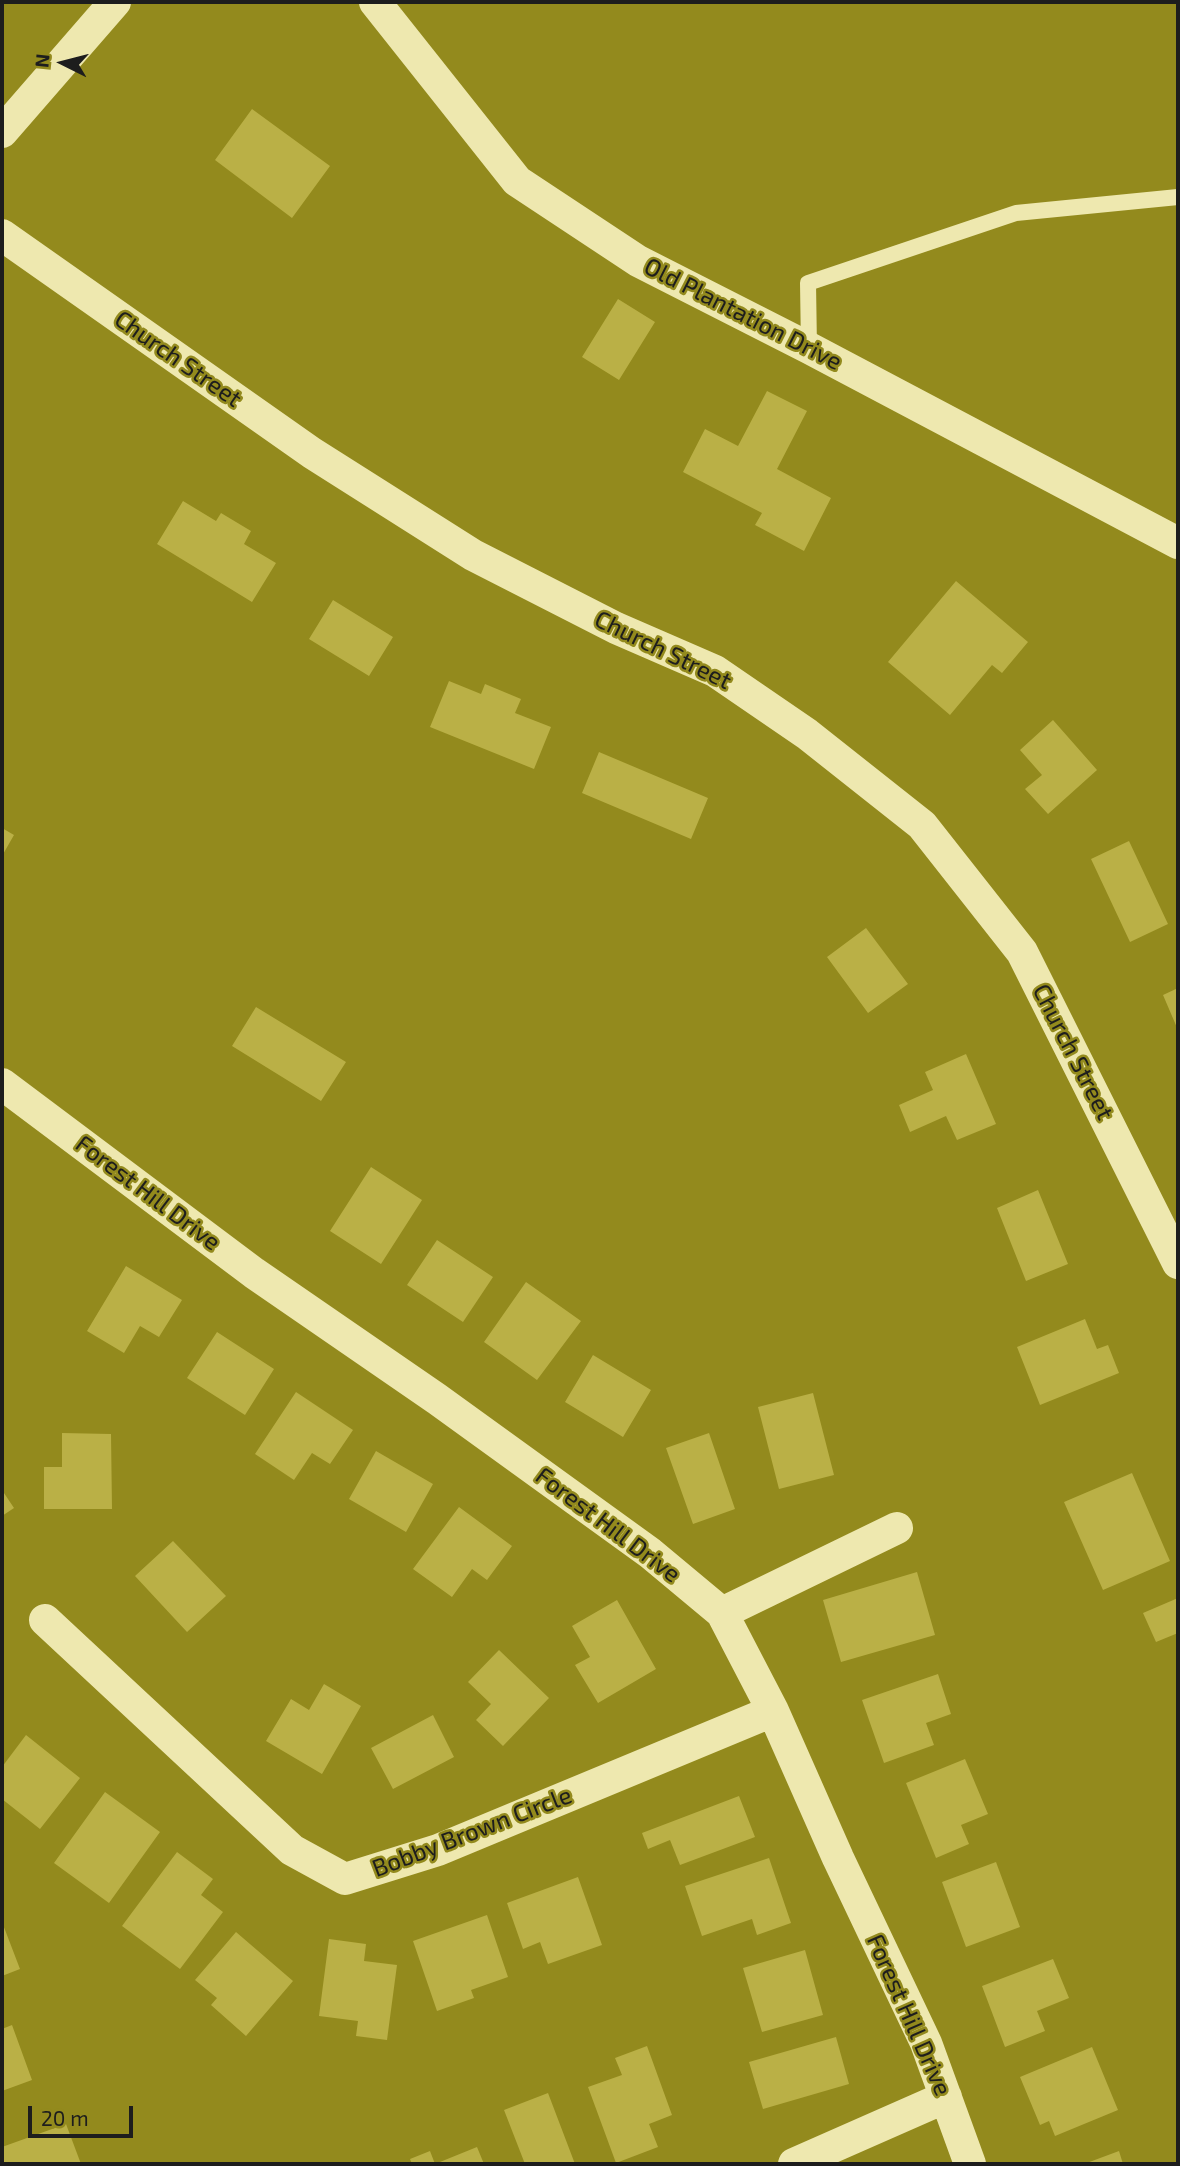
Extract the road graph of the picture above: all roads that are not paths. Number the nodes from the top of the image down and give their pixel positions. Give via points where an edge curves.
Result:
1 (115, 2) edge
2 (375, 2) edge
3 (2, 132) edge
4 (1178, 197) edge
5 (2, 235) edge
6 (809, 348) junction
7 (1178, 542) edge
8 (2, 1084) edge
9 (1178, 1263) edge
10 (897, 1528) dead end
11 (722, 1613) junction
12 (45, 1620) dead end
13 (773, 1711) junction
14 (946, 2097) junction
15 (794, 2164) edge
16 (970, 2164) edge

1 - 3 street
2 - 6 street, Old Plantation Drive via 517,181 638,261
4 - 6 lane via 1016,213 808,283
5 - 9 street, Church Street via 312,453 473,555 616,628 715,671 807,734 922,825 1022,952
6 - 7 street, Old Plantation Drive
8 - 11 street, Forest Hill Drive via 254,1273 650,1553
10 - 11 street
11 - 13 street, Forest Hill Drive
12 - 13 street, Bobby Brown Circle via 292,1850 345,1879 438,1850
13 - 14 street, Forest Hill Drive via 926,2043
14 - 15 street
14 - 16 street, Forest Hill Drive

